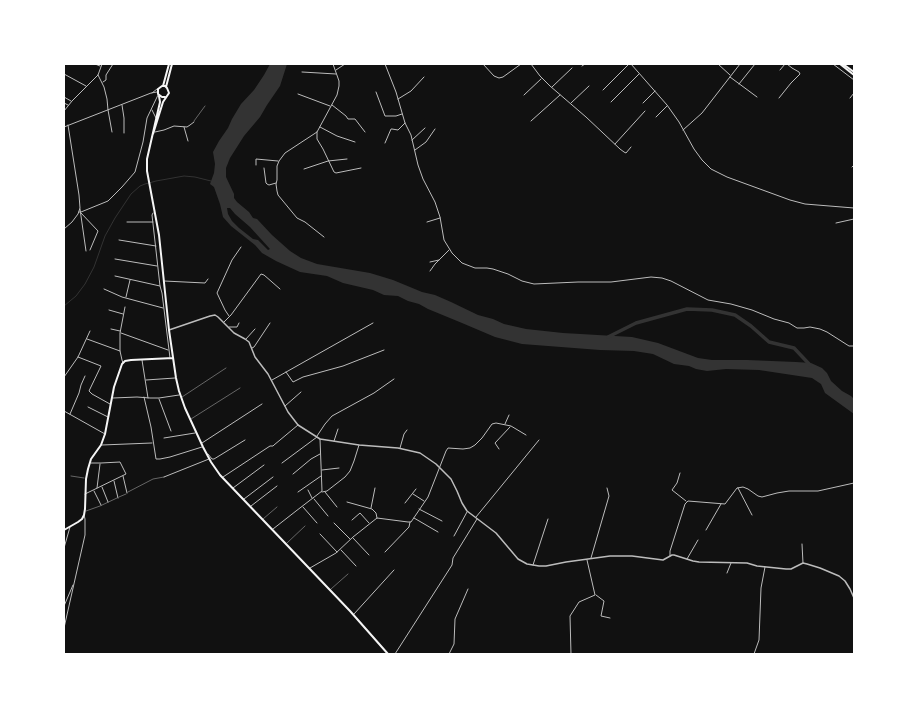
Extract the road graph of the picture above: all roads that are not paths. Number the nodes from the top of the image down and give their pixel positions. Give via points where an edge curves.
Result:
1 (95, 64) edge
2 (102, 64) edge
3 (113, 64) edge
4 (169, 64) edge
5 (172, 64) edge
6 (333, 64) edge
7 (345, 64) edge
8 (385, 64) edge
9 (483, 64) edge
10 (521, 64) edge
11 (531, 64) edge
12 (584, 64) edge
13 (630, 64) edge
14 (718, 64) edge
15 (740, 64) edge
16 (755, 64) edge
17 (786, 64) edge
18 (833, 64) edge
19 (840, 64) edge
20 (843, 64) edge
21 (582, 66) dead end
22 (101, 67) junction
23 (572, 68) dead end
24 (335, 70) junction
25 (780, 70) dead end
26 (302, 72) dead end
27 (854, 73) edge
28 (64, 74) edge
29 (337, 74) junction
30 (640, 74) junction
31 (98, 75) junction
32 (730, 76) junction
33 (424, 77) dead end
34 (542, 78) junction
35 (854, 80) edge
36 (102, 83) junction
37 (739, 84) junction
38 (87, 86) junction
39 (589, 86) dead end
40 (164, 87) junction
41 (551, 87) junction
42 (602, 90) dead end
43 (656, 91) junction
44 (376, 92) dead end
45 (158, 93) junction
46 (854, 93) edge
47 (298, 94) dead end
48 (524, 95) dead end
49 (560, 95) junction
50 (64, 97) edge
51 (165, 97) junction
52 (757, 97) dead end
53 (779, 98) dead end
54 (850, 98) dead end
55 (398, 100) junction
56 (72, 101) junction
57 (611, 102) dead end
58 (64, 103) edge
59 (643, 103) dead end
60 (571, 104) junction
61 (68, 105) junction
62 (122, 105) junction
63 (331, 105) junction
64 (667, 105) junction
65 (205, 106) dead end
66 (108, 110) junction
67 (152, 110) junction
68 (64, 111) edge
69 (646, 111) dead end
70 (402, 114) junction
71 (656, 117) dead end
72 (156, 119) junction
73 (531, 121) dead end
74 (194, 122) joint
75 (405, 123) junction
76 (68, 126) junction
77 (184, 126) junction
78 (64, 127) edge
79 (320, 127) junction
80 (425, 128) dead end
81 (435, 129) dead end
82 (683, 130) junction
83 (112, 132) dead end
84 (154, 132) junction
85 (317, 132) junction
86 (365, 132) dead end
87 (124, 133) dead end
88 (152, 137) junction
89 (412, 140) junction
90 (188, 141) dead end
91 (354, 142) dead end
92 (386, 144) dead end
93 (615, 145) junction
94 (631, 147) dead end
95 (414, 151) junction
96 (347, 159) dead end
97 (279, 161) junction
98 (328, 161) junction
99 (256, 164) dead end
100 (854, 165) edge
101 (852, 167) dead end
102 (264, 168) dead end
103 (361, 168) dead end
104 (304, 169) dead end
105 (276, 182) junction
106 (854, 208) edge
107 (80, 212) junction
108 (154, 212) junction
109 (440, 217) junction
110 (854, 219) edge
111 (127, 222) dead end
112 (153, 222) junction
113 (427, 222) dead end
114 (836, 223) dead end
115 (64, 229) edge
116 (324, 237) dead end
117 (119, 240) dead end
118 (156, 246) junction
119 (241, 247) dead end
120 (90, 250) dead end
121 (450, 250) junction
122 (86, 251) dead end
123 (115, 259) dead end
124 (440, 260) junction
125 (430, 262) dead end
126 (158, 266) junction
127 (430, 271) dead end
128 (115, 276) dead end
129 (208, 279) dead end
130 (130, 280) junction
131 (163, 281) junction
132 (160, 286) junction
133 (104, 289) dead end
134 (161, 289) junction
135 (164, 289) junction
136 (280, 289) dead end
137 (126, 298) junction
138 (125, 307) dead end
139 (164, 308) junction
140 (109, 310) dead end
141 (123, 314) junction
142 (229, 317) junction
143 (223, 322) junction
144 (270, 322) dead end
145 (239, 323) dead end
146 (373, 323) dead end
147 (228, 327) junction
148 (111, 329) dead end
149 (255, 329) dead end
150 (169, 330) junction
151 (90, 331) dead end
152 (120, 332) junction
153 (87, 338) junction
154 (246, 339) junction
155 (854, 346) edge
156 (252, 348) junction
157 (169, 350) junction
158 (384, 350) dead end
159 (120, 351) junction
160 (78, 358) junction
161 (171, 358) junction
162 (142, 359) junction
163 (123, 363) junction
164 (226, 368) dead end
165 (286, 372) junction
166 (85, 376) dead end
167 (64, 377) edge
168 (176, 378) junction
169 (394, 379) dead end
170 (146, 380) junction
171 (272, 380) junction
172 (240, 388) dead end
173 (301, 392) dead end
174 (147, 394) junction
175 (180, 396) junction
176 (144, 397) junction
177 (112, 398) junction
178 (148, 398) junction
179 (159, 398) junction
180 (111, 404) junction
181 (262, 404) dead end
182 (285, 406) junction
183 (88, 407) dead end
184 (64, 411) edge
185 (70, 414) junction
186 (509, 415) dead end
187 (108, 417) junction
188 (190, 419) junction
189 (505, 424) junction
190 (298, 425) junction
191 (511, 426) junction
192 (338, 429) dead end
193 (407, 430) dead end
194 (171, 431) dead end
195 (196, 432) junction
196 (105, 434) junction
197 (526, 435) dead end
198 (317, 437) junction
199 (164, 438) dead end
200 (320, 439) junction
201 (245, 440) dead end
202 (539, 440) dead end
203 (334, 441) junction
204 (153, 443) junction
205 (201, 443) junction
206 (100, 445) junction
207 (359, 445) junction
208 (203, 448) junction
209 (400, 449) junction
210 (499, 449) dead end
211 (321, 454) junction
212 (209, 459) junction
213 (90, 463) junction
214 (101, 463) junction
215 (282, 463) dead end
216 (264, 464) dead end
217 (439, 467) junction
218 (339, 468) dead end
219 (322, 470) junction
220 (680, 473) dead end
221 (293, 474) dead end
222 (71, 476) dead end
223 (123, 476) junction
224 (322, 476) junction
225 (164, 477) joint
226 (273, 477) dead end
227 (86, 478) junction
228 (223, 478) junction
229 (114, 480) junction
230 (854, 483) edge
231 (102, 486) junction
232 (277, 486) dead end
233 (375, 488) dead end
234 (607, 488) dead end
235 (737, 488) junction
236 (97, 489) junction
237 (233, 489) junction
238 (416, 489) dead end
239 (94, 490) junction
240 (308, 490) dead end
241 (298, 492) dead end
242 (322, 492) junction
243 (324, 492) junction
244 (127, 493) junction
245 (85, 494) junction
246 (412, 494) junction
247 (118, 498) junction
248 (313, 498) junction
249 (243, 500) junction
250 (108, 502) junction
251 (347, 502) dead end
252 (424, 502) junction
253 (686, 502) junction
254 (405, 503) dead end
255 (722, 504) junction
256 (101, 505) junction
257 (302, 506) junction
258 (250, 507) junction
259 (277, 507) dead end
260 (337, 507) dead end
261 (370, 509) junction
262 (419, 509) junction
263 (85, 511) junction
264 (467, 511) junction
265 (84, 515) junction
266 (752, 515) dead end
267 (328, 516) dead end
268 (377, 518) junction
269 (413, 518) junction
270 (477, 518) junction
271 (548, 519) dead end
272 (262, 520) junction
273 (352, 520) dead end
274 (442, 521) dead end
275 (411, 522) junction
276 (317, 523) dead end
277 (334, 523) dead end
278 (370, 523) junction
279 (305, 526) dead end
280 (70, 527) junction
281 (64, 530) edge
282 (272, 530) junction
283 (706, 530) dead end
284 (438, 532) dead end
285 (320, 534) dead end
286 (454, 536) dead end
287 (353, 538) junction
288 (350, 540) junction
289 (698, 540) dead end
290 (286, 544) junction
291 (802, 544) dead end
292 (64, 548) edge
293 (340, 550) junction
294 (337, 552) junction
295 (385, 552) dead end
296 (369, 555) dead end
297 (670, 556) junction
298 (591, 558) junction
299 (586, 559) junction
300 (687, 559) junction
301 (732, 563) junction
302 (803, 563) junction
303 (532, 565) junction
304 (356, 566) dead end
305 (765, 566) junction
306 (309, 568) junction
307 (394, 570) dead end
308 (728, 573) dead end
309 (348, 574) dead end
310 (74, 581) junction
311 (468, 589) dead end
312 (330, 590) junction
313 (596, 594) junction
314 (854, 598) edge
315 (64, 606) edge
316 (354, 615) junction
317 (854, 617) edge
318 (610, 618) dead end
319 (64, 628) edge
320 (854, 638) edge
321 (388, 654) edge
322 (395, 654) edge
323 (449, 654) edge
324 (571, 654) edge
325 (754, 654) edge

1 - 22 street
2 - 22 street
3 - 36 street
4 - 40 main road
5 - 40 main road
6 - 24 street
7 - 24 street
8 - 55 street
9 - 10 street via 494,76 503,78
11 - 34 street
12 - 21 street
13 - 30 street
13 - 42 street
14 - 32 street
15 - 32 street
16 - 37 street
17 - 25 street
17 - 53 street via 800,74
18 - 35 street
19 - 27 main road
20 - 27 main road
22 - 31 street
23 - 41 street
24 - 29 street
26 - 29 street
28 - 38 street
29 - 63 street via 339,86
30 - 43 street
30 - 57 street
31 - 36 street
31 - 38 street
32 - 37 street
32 - 82 street via 702,113
33 - 55 street
34 - 41 street
34 - 48 street
36 - 66 street
37 - 52 street
38 - 56 street
39 - 60 street
40 - 45 main road via 160,87
40 - 51 main road via 169,93
41 - 49 street
43 - 59 street
43 - 64 street
44 - 70 street via 385,116
45 - 51 main road
45 - 62 street via 154,90
45 - 67 street
45 - 72 main road via 160,100
46 - 54 street
47 - 63 street
49 - 60 street
49 - 73 street
50 - 56 street
51 - 84 main road
55 - 70 street
56 - 61 street
58 - 61 street
60 - 93 street
61 - 68 street
62 - 66 street
62 - 87 street
63 - 79 street
63 - 86 street via 348,119 354,119
64 - 71 street
64 - 82 street
65 - 74 lane
66 - 76 street
66 - 83 street
67 - 72 street
67 - 107 street via 147,118 135,172 108,201
69 - 93 street
70 - 75 street
72 - 88 main road
74 - 77 street
75 - 89 street
75 - 92 street via 398,130 390,129
76 - 78 street
76 - 107 street
77 - 84 street
77 - 90 street
79 - 85 street
79 - 91 street
80 - 89 street
81 - 95 street via 426,142
82 - 106 street via 702,160 714,171 790,200
84 - 88 main road
85 - 97 street via 285,153
85 - 98 street
88 - 108 main road via 146,166
89 - 95 street
93 - 94 street via 626,153
95 - 109 street
96 - 98 street
97 - 99 street via 256,159
97 - 105 street
98 - 103 street via 335,173
98 - 104 street
100 - 101 street
102 - 105 street via 266,183 269,185
105 - 116 street via 278,194 292,213
107 - 115 street
107 - 120 street via 98,231
107 - 122 street
108 - 112 street
108 - 131 main road
109 - 113 street
109 - 121 street via 444,240
110 - 114 street
111 - 112 street
112 - 118 street
117 - 118 street
118 - 126 street
119 - 142 street via 217,293
121 - 124 street
121 - 155 street via 465,264 475,268 493,269 534,284 662,278 708,300 752,310 797,328 820,329 849,346
123 - 126 street
124 - 125 street
124 - 127 street
126 - 132 street
128 - 130 street
129 - 131 street via 205,283
130 - 132 street
130 - 137 street
131 - 135 main road
132 - 134 street
133 - 137 street
134 - 135 street
134 - 139 street
135 - 150 main road
136 - 142 street via 261,274
137 - 139 street
138 - 141 street
139 - 157 street
140 - 141 street
141 - 152 street
142 - 143 street
143 - 147 street
143 - 150 street via 217,316 210,316
144 - 156 street
145 - 147 street via 237,327
146 - 165 street
147 - 154 street
148 - 152 street
149 - 154 street
150 - 161 main road
151 - 153 street
152 - 157 street
152 - 159 street
153 - 159 street
153 - 160 street
154 - 156 street
156 - 171 street
157 - 161 street
158 - 165 street via 293,382
159 - 163 street
160 - 167 street
160 - 180 street via 101,366 89,391
161 - 162 main road
161 - 168 main road
162 - 163 main road
162 - 170 street
163 - 177 main road
164 - 175 lane
165 - 171 street
166 - 185 street
168 - 170 street
168 - 175 main road
169 - 198 street via 332,416
170 - 174 street
171 - 182 street
172 - 188 lane
173 - 182 street
174 - 176 street
174 - 178 street
175 - 179 street
175 - 188 main road
176 - 177 street
176 - 178 street
176 - 204 street
177 - 180 main road
178 - 179 street
179 - 194 street
180 - 187 main road
181 - 205 street
182 - 190 street
183 - 187 street
184 - 185 street
185 - 196 street
186 - 189 street
187 - 196 main road
188 - 195 main road
189 - 191 street
189 - 217 street via 492,424 482,438 470,448 448,448
190 - 198 street
190 - 228 street via 273,446
191 - 197 street
191 - 210 street via 495,443
192 - 203 street
193 - 209 street
195 - 199 street
195 - 205 main road
196 - 206 main road
198 - 200 street
198 - 215 street
200 - 203 street
200 - 211 street
201 - 208 street via 214,459
202 - 270 street
203 - 207 street
204 - 206 street
204 - 208 street via 156,459
205 - 208 main road
206 - 213 main road
207 - 209 street
207 - 243 street via 350,471
208 - 212 main road
209 - 217 street via 420,453
211 - 219 street
211 - 221 street
212 - 225 street
212 - 228 main road
213 - 214 street
213 - 227 main road
214 - 223 street via 120,462 126,474
214 - 236 street
216 - 237 street
217 - 252 street
217 - 264 street via 451,479
218 - 219 street
219 - 224 street
220 - 253 street via 672,490
222 - 227 lane
223 - 229 street
223 - 244 street
224 - 241 street
224 - 242 street
225 - 244 lane via 153,479
226 - 249 street
227 - 245 main road
228 - 237 main road
229 - 231 street
229 - 247 street
230 - 235 street via 818,491 784,492 762,497 743,487
231 - 236 street
231 - 250 street
232 - 258 street
233 - 261 street
234 - 298 street via 609,496
235 - 255 street via 728,502
235 - 266 street
236 - 239 street
237 - 249 main road
238 - 246 street
239 - 245 street
239 - 256 street
240 - 248 street
242 - 243 street
242 - 248 street
243 - 260 street
244 - 247 lane
245 - 263 main road
246 - 252 street
246 - 254 street
247 - 250 lane
248 - 257 street
248 - 267 street
249 - 258 main road
250 - 256 lane
251 - 261 street
252 - 262 street
253 - 255 street via 690,500
253 - 297 street
255 - 283 street
256 - 263 lane
257 - 276 street
257 - 282 street
258 - 272 main road
259 - 272 lane
261 - 268 street via 376,513
262 - 269 street
262 - 274 street
263 - 265 main road
264 - 270 street
264 - 286 street
265 - 280 main road
265 - 310 street via 85,535
268 - 275 street
268 - 278 street
269 - 275 street
269 - 284 street
270 - 303 street via 496,533 518,559
270 - 322 street via 453,558 452,565
271 - 303 street
272 - 282 main road
273 - 278 street via 360,513
275 - 295 street
277 - 288 street
278 - 287 street
279 - 290 lane
280 - 281 main road
280 - 292 street
282 - 290 main road
285 - 294 street
287 - 288 street
287 - 296 street
288 - 293 street
289 - 300 street
290 - 306 main road
291 - 302 street
293 - 294 street
293 - 304 street
294 - 306 street
297 - 298 street via 663,560 632,556
297 - 300 street
298 - 299 street
299 - 303 street via 546,566
299 - 313 street
300 - 301 street
301 - 305 street
301 - 308 street
302 - 305 street via 791,569
302 - 314 street via 839,576
305 - 325 street via 760,588 759,640
306 - 312 main road
307 - 316 street
309 - 312 lane
310 - 315 street
310 - 319 street
311 - 323 street via 455,619 454,644
312 - 316 main road
313 - 318 street via 604,601 601,616
313 - 324 street via 579,602 570,616
316 - 321 main road
317 - 320 street

